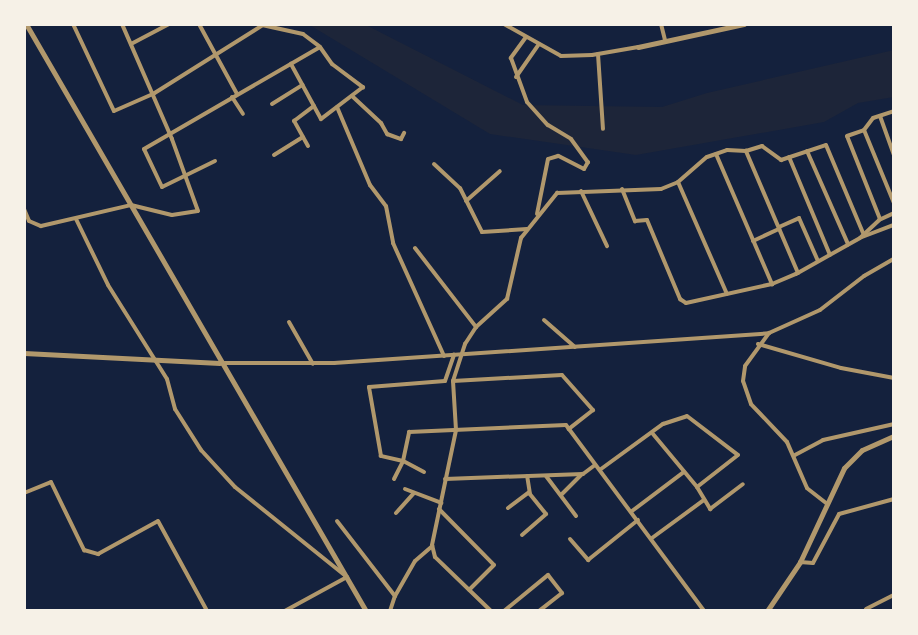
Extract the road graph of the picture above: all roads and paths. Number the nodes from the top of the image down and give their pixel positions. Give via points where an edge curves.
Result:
1 (26, 24) edge
2 (73, 24) edge
3 (122, 24) edge
4 (169, 24) edge
5 (199, 24) edge
6 (262, 24) edge
7 (504, 24) edge
8 (661, 24) edge
9 (744, 24) edge
10 (526, 37) junction
11 (665, 40) junction
12 (131, 44) junction
13 (539, 44) junction
14 (320, 47) junction
15 (638, 47) joint
16 (598, 54) junction
17 (216, 56) junction
18 (291, 64) junction
19 (516, 77) junction
20 (302, 85) junction
21 (153, 94) junction
22 (234, 96) junction
23 (352, 96) junction
24 (272, 104) dead end
25 (314, 106) junction
26 (337, 107) junction
27 (894, 111) edge
28 (243, 114) dead end
29 (880, 116) junction
30 (603, 129) dead end
31 (864, 130) junction
32 (404, 133) dead end
33 (171, 135) junction
34 (303, 137) junction
35 (308, 146) dead end
36 (746, 151) junction
37 (807, 151) junction
38 (716, 154) junction
39 (274, 155) dead end
40 (894, 155) edge
41 (789, 157) junction
42 (215, 161) dead end
43 (434, 164) dead end
44 (500, 171) dead end
45 (186, 176) junction
46 (678, 182) junction
47 (622, 189) junction
48 (581, 191) junction
49 (466, 201) junction
50 (894, 203) edge
51 (131, 205) junction
52 (24, 209) edge
53 (894, 213) edge
54 (536, 217) junction
55 (76, 219) junction
56 (880, 219) junction
57 (894, 225) edge
58 (779, 228) junction
59 (527, 229) junction
60 (862, 236) junction
61 (753, 241) junction
62 (848, 244) junction
63 (607, 246) dead end
64 (415, 248) dead end
65 (830, 255) junction
66 (894, 259) edge
67 (818, 261) junction
68 (798, 273) junction
69 (772, 284) junction
70 (728, 295) junction
71 (544, 320) dead end
72 (289, 322) dead end
73 (476, 327) junction
74 (769, 333) junction
75 (758, 344) junction
76 (575, 347) junction
77 (24, 353) edge
78 (461, 354) junction
79 (454, 355) junction
80 (444, 356) junction
81 (155, 360) junction
82 (221, 363) junction
83 (313, 364) junction
84 (894, 378) edge
85 (453, 381) junction
86 (894, 424) edge
87 (569, 429) junction
88 (456, 430) junction
89 (652, 433) junction
90 (894, 436) edge
91 (795, 455) junction
92 (403, 461) junction
93 (596, 464) junction
94 (601, 469) junction
95 (424, 472) dead end
96 (684, 472) junction
97 (583, 474) junction
98 (545, 475) junction
99 (527, 476) junction
100 (394, 479) dead end
101 (445, 479) junction
102 (743, 484) dead end
103 (697, 487) junction
104 (405, 489) dead end
105 (529, 492) junction
106 (24, 493) edge
107 (414, 493) junction
108 (561, 495) junction
109 (894, 499) edge
110 (704, 500) junction
111 (826, 503) junction
112 (440, 506) junction
113 (508, 508) dead end
114 (632, 511) junction
115 (396, 513) dead end
116 (576, 516) dead end
117 (638, 520) junction
118 (337, 521) dead end
119 (522, 535) dead end
120 (652, 538) junction
121 (570, 539) dead end
122 (432, 546) junction
123 (800, 562) junction
124 (347, 577) junction
125 (469, 590) junction
126 (894, 595) edge
127 (395, 596) junction
128 (866, 609) edge
129 (207, 611) edge
130 (285, 611) edge
131 (366, 611) edge
132 (390, 611) edge
133 (491, 611) edge
134 (504, 611) edge
135 (539, 611) edge
136 (704, 611) edge
137 (767, 611) edge

1 - 51 street
2 - 21 street via 114,111
3 - 12 street
4 - 12 street
5 - 17 street
6 - 14 street via 287,28
6 - 17 street
7 - 10 street
8 - 11 street
9 - 11 street
10 - 13 street
10 - 19 street via 511,58
11 - 15 street
12 - 21 street
13 - 16 street via 561,56
13 - 19 street
14 - 18 street
14 - 23 street via 332,64 363,87
15 - 16 street
16 - 30 street
17 - 21 street
17 - 22 street
18 - 20 street
18 - 22 street
19 - 54 street via 527,102 548,125 571,139 588,162 584,169 558,156 548,159
20 - 24 street
20 - 25 street
21 - 33 street
22 - 28 street
22 - 33 street
23 - 26 street
23 - 32 street via 387,134 400,142
25 - 26 street via 321,119
25 - 34 street via 294,121
26 - 80 street via 370,185 386,206 393,243
27 - 29 street
29 - 31 street
29 - 40 street
31 - 50 street
31 - 56 street via 847,136
33 - 45 street
33 - 45 street via 144,149 162,187
34 - 35 street
34 - 39 street
36 - 38 street
36 - 41 street via 762,146 781,160
36 - 58 street
37 - 41 street
37 - 60 street via 826,145
37 - 62 street
38 - 46 street
38 - 61 street
41 - 65 street
42 - 45 street
43 - 49 street
44 - 49 street
45 - 51 street via 198,211 172,215
46 - 47 street via 661,189
46 - 70 street
47 - 48 street
47 - 70 street via 635,221 647,220 680,299 686,303
48 - 54 street via 557,193
48 - 63 street
49 - 59 street via 482,232
51 - 55 street
51 - 82 street
52 - 55 street via 29,221 41,226
53 - 56 street
54 - 59 street
55 - 81 street via 108,285
56 - 60 street
57 - 60 street
58 - 61 street
58 - 67 street via 799,218
58 - 68 street
59 - 73 street via 507,299
60 - 62 street
61 - 69 street
62 - 65 street
64 - 73 street
65 - 67 street
66 - 74 street via 820,310
67 - 68 street
68 - 69 street
69 - 70 street
71 - 76 street
72 - 83 street
73 - 78 street
74 - 75 street
74 - 76 street
75 - 84 street
75 - 91 street via 745,366 746,392
76 - 78 street
77 - 81 street
78 - 79 street
78 - 85 street
79 - 80 street
79 - 92 street via 445,381 369,387 381,456
80 - 83 street
81 - 82 street
81 - 124 street via 171,388 175,409 201,450 235,487
82 - 83 street
82 - 124 street
85 - 87 street via 562,375 593,410
85 - 88 street
86 - 91 street via 823,440
87 - 88 street via 566,425
87 - 93 street
88 - 92 street via 409,432
88 - 101 street
89 - 94 street
89 - 96 street
89 - 103 street via 687,416 738,455
90 - 111 street via 852,458 835,479
91 - 111 street via 807,488
92 - 95 street
92 - 100 street
93 - 94 street
93 - 97 street
94 - 114 street
96 - 103 street
96 - 114 street
97 - 98 street
97 - 108 street
98 - 99 street
98 - 108 street
99 - 101 street
99 - 105 street
101 - 112 street
102 - 110 street via 710,509
103 - 110 street
104 - 107 street
105 - 113 street
105 - 119 street via 546,514
106 - 129 street via 51,482 84,550 98,554 158,521
107 - 112 street
107 - 115 street
108 - 116 street
109 - 123 street via 839,514 813,563
110 - 120 street
111 - 123 street
112 - 122 street
112 - 125 street via 494,565
114 - 117 street
117 - 120 street
117 - 121 street via 588,560
118 - 127 street
120 - 136 street
122 - 125 street via 435,557
122 - 127 street via 415,561
123 - 137 street
124 - 130 street
124 - 131 street
125 - 133 street
126 - 128 street
127 - 132 street
134 - 135 street via 548,575 562,593

